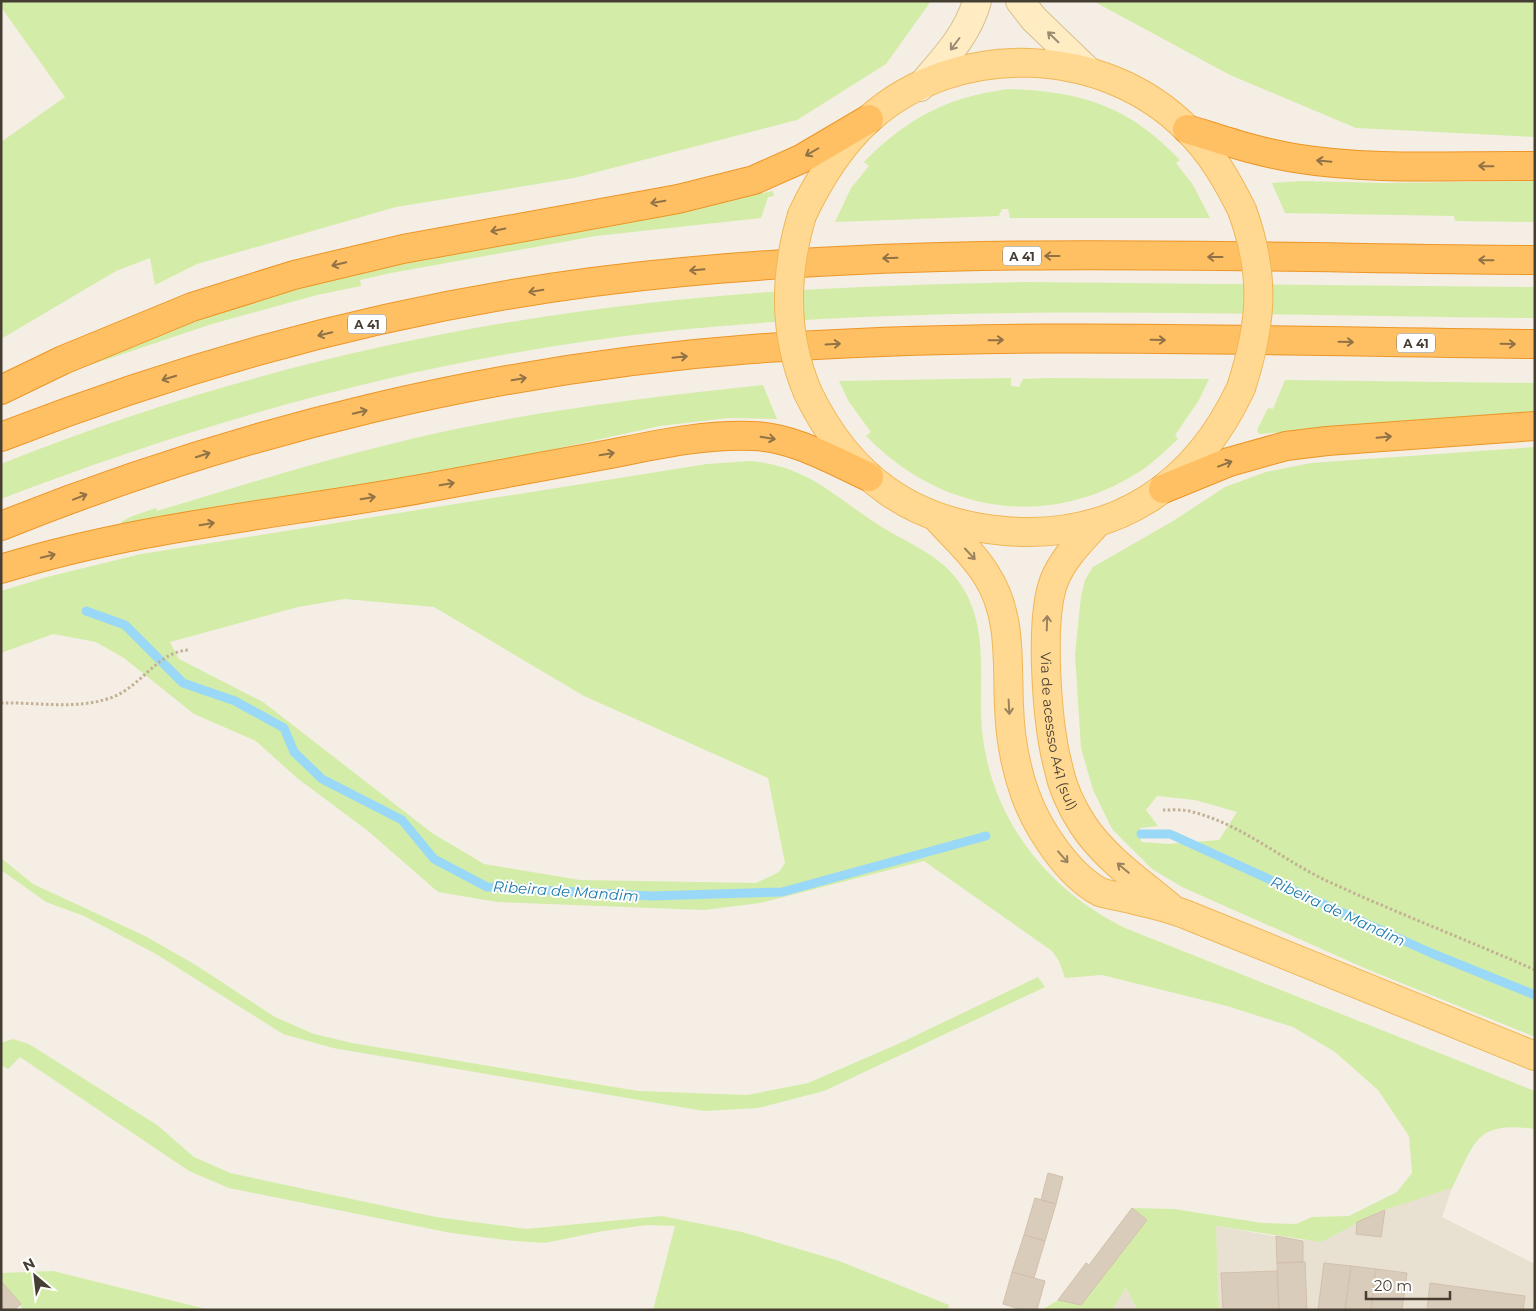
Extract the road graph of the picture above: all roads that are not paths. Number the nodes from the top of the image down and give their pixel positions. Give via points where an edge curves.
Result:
1 (977, 1) edge
2 (1020, 1) edge
3 (1088, 71) junction
4 (920, 87) junction
5 (869, 119) junction
6 (1187, 129) junction
7 (1535, 166) edge
8 (1535, 260) edge
9 (1535, 344) edge
10 (1, 390) edge
11 (1535, 426) edge
12 (1, 437) edge
13 (869, 477) junction
14 (1163, 489) junction
15 (937, 518) junction
16 (1097, 524) junction
17 (1, 526) edge
18 (1, 570) edge
19 (1174, 910) junction
20 (1535, 1056) edge

1 -> 4 main road via 962,35
3 -> 2 main road via 1034,19
3 - 4 main road via 1050,64 1001,63 957,71
3 - 6 main road via 1149,99
4 - 5 main road via 899,97
5 -> 10 highway via 801,159 754,180 678,199 403,249 294,275 192,307 63,360
5 - 13 main road, bridge via 831,161 814,189 802,215 792,251 788,288 796,361 808,393 833,438
7 -> 6 highway via 1372,165 1313,160 1250,149
6 - 14 main road, bridge via 1209,152 1242,210 1254,247 1259,296 1258,326 1241,388 1222,425 1194,462
8 -> 12 highway, A 41 via 945,256 746,266 634,277 489,299 301,340 150,384
17 -> 9 highway, A 41 via 94,491 256,438 414,399 548,374 649,360 750,349 911,341
14 -> 11 highway via 1229,462 1286,446
13 - 15 main road via 888,492
18 -> 13 highway via 35,559 161,531 400,493 680,441 768,437 816,453
14 - 16 main road
15 - 16 main road via 973,528 1021,532 1058,531
15 -> 19 main road via 987,575 997,595 1008,647 1013,746 1025,794 1042,829 1058,853 1101,892
19 -> 16 main road, Via de acessso A41 (sul) via 1101,848 1083,825 1066,792 1054,748 1047,669 1050,592 1068,555
19 - 20 main road

